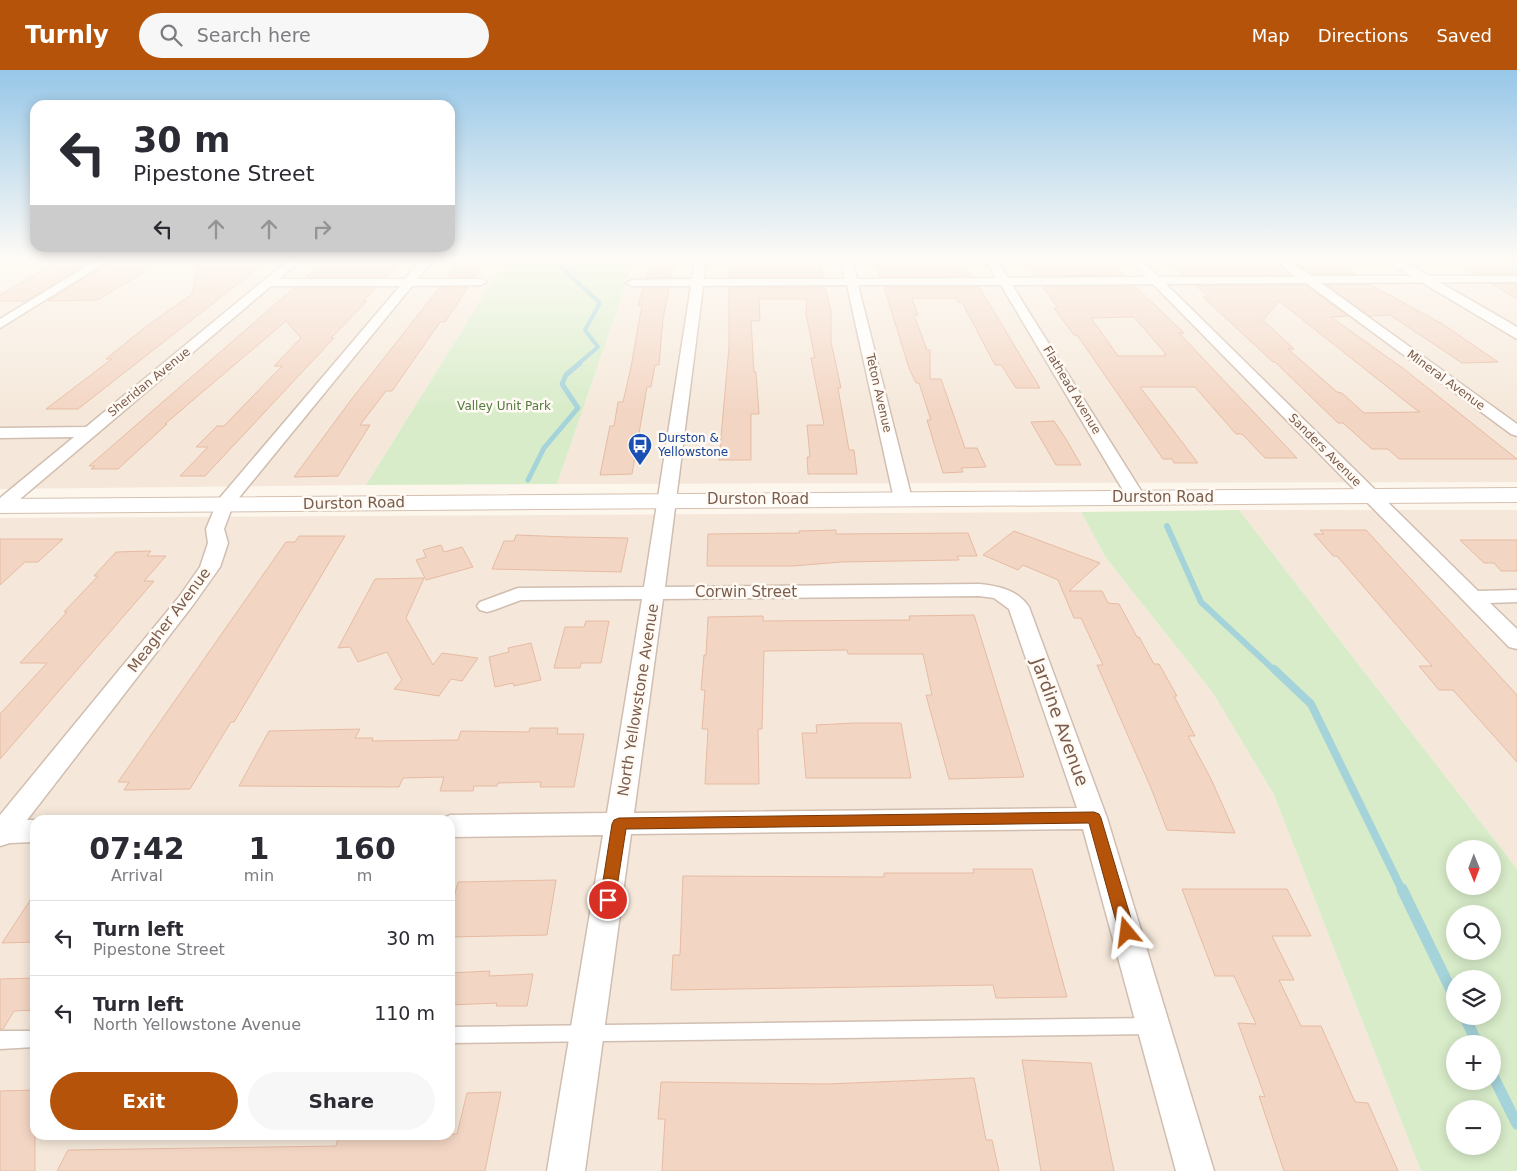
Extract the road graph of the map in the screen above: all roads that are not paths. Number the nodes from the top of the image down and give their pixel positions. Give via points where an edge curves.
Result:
1 (24, 309) edge
2 (236, 309) edge
3 (386, 309) edge
4 (694, 309) edge
5 (858, 309) edge
6 (1023, 309) edge
7 (1184, 309) edge
8 (1348, 309) edge
9 (1475, 309) edge
10 (0, 324) edge
11 (1517, 334) edge
12 (1517, 431) edge
13 (87, 432) junction
14 (0, 433) edge
15 (1517, 495) edge
16 (1136, 497) junction
17 (1371, 497) junction
18 (903, 499) junction
19 (668, 500) junction
20 (224, 504) junction
21 (0, 506) edge
22 (654, 593) junction
23 (1007, 596) joint
24 (1517, 596) edge
25 (1471, 597) junction
26 (486, 606) dead end
27 (1517, 642) edge
28 (1094, 818) junction
29 (619, 824) junction
30 (455, 826) edge
31 (30, 831) edge
32 (1, 833) edge
33 (1154, 1026) junction
34 (587, 1033) junction
35 (455, 1035) edge
36 (0, 1040) edge
37 (30, 1040) edge
38 (566, 1171) edge
39 (1195, 1171) edge

1 - 10 street
2 - 13 street, Sheridan Avenue
3 - 20 street, Meagher Avenue
4 - 19 street, North Yellowstone Avenue
5 - 18 street, Teton Avenue
6 - 16 street, Flathead Avenue
7 - 17 street, Sanders Avenue
8 - 12 street, Mineral Avenue
9 - 11 street
13 - 14 street
13 - 21 street, Sheridan Avenue
15 - 17 main road, Durston Road
16 - 17 main road, Durston Road
16 - 18 main road, Durston Road
17 - 25 street, Sanders Avenue
18 - 19 main road, Durston Road
19 - 20 main road, Durston Road
19 - 22 street, North Yellowstone Avenue
20 - 21 main road, Durston Road
20 - 32 street, Meagher Avenue via 215,529 218,543 210,567
22 - 23 street, Corwin Street via 979,590
22 - 26 street, Corwin Street via 518,594
22 - 29 street, North Yellowstone Avenue
23 - 28 street, Jardine Avenue via 1019,607
24 - 25 street
25 - 27 street, Sanders Avenue
28 - 29 street
28 - 33 street, Jardine Avenue
29 - 30 street
29 - 34 street, North Yellowstone Avenue
31 - 32 street
33 - 34 lane
33 - 39 street, Jardine Avenue
34 - 35 lane
34 - 38 street, North Yellowstone Avenue
36 - 37 lane

